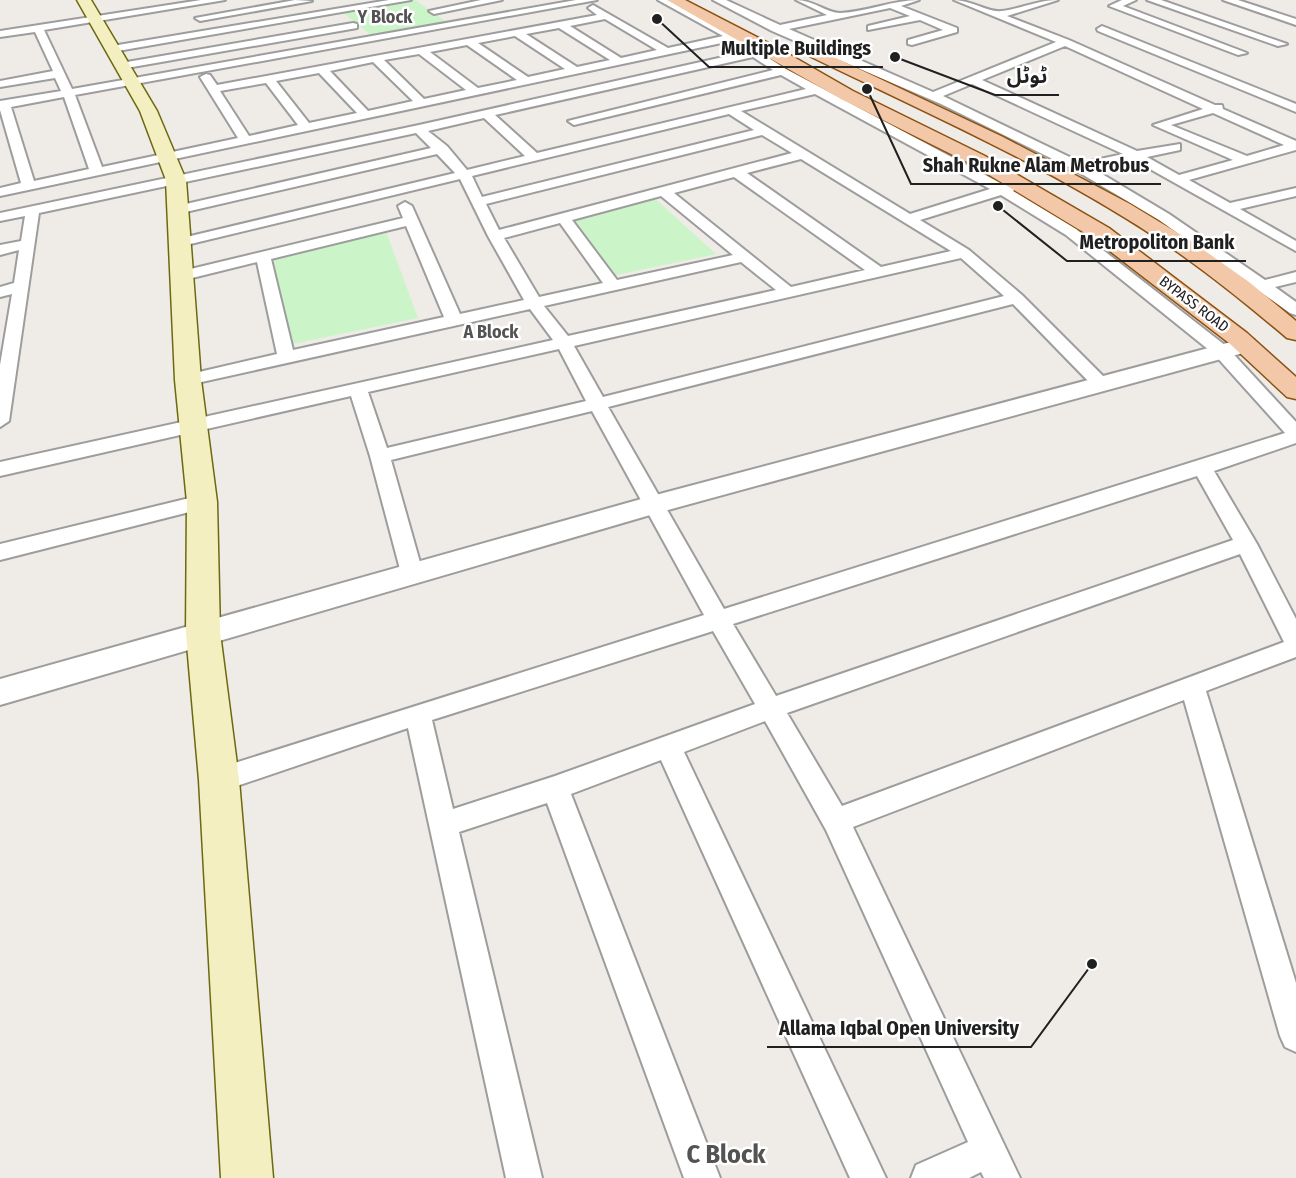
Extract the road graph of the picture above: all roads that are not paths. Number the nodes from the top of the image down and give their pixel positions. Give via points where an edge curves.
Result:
1 (84, 0) edge
2 (214, 0) edge
3 (311, 0) edge
4 (406, 0) edge
5 (497, 0) edge
6 (663, 0) edge
7 (674, 0) edge
8 (702, 0) edge
9 (718, 0) edge
10 (801, 0) edge
11 (860, 0) edge
12 (910, 0) edge
13 (959, 0) edge
14 (1053, 0) edge
15 (1131, 0) edge
16 (1152, 0) edge
17 (1228, 0) edge
18 (1262, 0) edge
19 (585, 1) edge
20 (367, 3) edge
21 (1241, 4) junction
22 (891, 5) junction
23 (878, 8) junction
24 (1296, 9) edge
25 (336, 12) junction
26 (1270, 14) junction
27 (998, 15) junction
28 (605, 16) junction
29 (837, 16) junction
30 (920, 17) junction
31 (190, 19) dead end
32 (1296, 22) edge
33 (560, 24) junction
34 (453, 25) junction
35 (353, 26) junction
36 (38, 28) junction
37 (872, 28) dead end
38 (777, 29) junction
39 (1102, 29) dead end
40 (516, 32) junction
41 (0, 34) edge
42 (734, 37) junction
43 (371, 39) junction
44 (1296, 40) edge
45 (469, 41) junction
46 (912, 42) dead end
47 (1065, 42) junction
48 (1282, 44) junction
49 (113, 47) junction
50 (422, 50) junction
51 (666, 51) junction
52 (1252, 51) junction
53 (760, 52) junction
54 (1164, 54) junction
55 (375, 58) junction
56 (619, 61) junction
57 (1191, 65) junction
58 (1118, 66) junction
59 (321, 69) junction
60 (202, 70) junction
61 (574, 70) junction
62 (782, 71) junction
63 (57, 74) junction
64 (268, 78) junction
65 (972, 80) junction
66 (526, 81) junction
67 (0, 84) edge
68 (213, 88) junction
69 (816, 90) junction
70 (475, 91) junction
71 (68, 93) junction
72 (1264, 95) junction
73 (933, 96) junction
74 (547, 100) junction
75 (422, 103) junction
76 (2, 105) edge
77 (1296, 108) edge
78 (1214, 109) junction
79 (732, 111) junction
80 (487, 114) junction
81 (365, 115) junction
82 (573, 121) junction
83 (306, 127) junction
84 (419, 129) junction
85 (767, 130) junction
86 (245, 140) junction
87 (599, 142) junction
88 (1175, 147) dead end
89 (442, 149) junction
90 (805, 154) junction
91 (1135, 155) junction
92 (170, 156) junction
93 (535, 158) junction
94 (1248, 161) junction
95 (1080, 167) junction
96 (98, 172) junction
97 (736, 172) junction
98 (464, 174) junction
99 (1179, 179) junction
100 (176, 180) junction
101 (29, 186) junction
102 (1011, 187) junction
103 (400, 191) junction
104 (663, 191) junction
105 (0, 192) edge
106 (1296, 192) edge
107 (1267, 199) junction
108 (479, 202) junction
109 (1228, 208) junction
110 (33, 209) junction
111 (177, 210) junction
112 (1296, 210) edge
113 (0, 217) edge
114 (563, 218) junction
115 (910, 218) junction
116 (410, 221) junction
117 (495, 236) junction
118 (178, 243) junction
119 (28, 244) junction
120 (1296, 247) edge
121 (0, 250) edge
122 (964, 253) junction
123 (263, 256) junction
124 (744, 257) junction
125 (879, 273) junction
126 (180, 276) junction
127 (1296, 278) edge
128 (1265, 285) junction
129 (21, 286) junction
130 (614, 287) junction
131 (0, 292) edge
132 (789, 293) junction
133 (1016, 298) junction
134 (534, 303) junction
135 (1296, 310) edge
136 (454, 320) junction
137 (1296, 333) edge
138 (564, 343) junction
139 (1246, 345) junction
140 (1220, 351) junction
141 (286, 355) junction
142 (188, 380) junction
143 (1099, 382) junction
144 (357, 388) junction
145 (1296, 391) edge
146 (598, 405) junction
147 (0, 421) edge
148 (195, 424) junction
149 (1296, 435) edge
150 (380, 456) junction
151 (1202, 468) junction
152 (0, 469) edge
153 (202, 502) junction
154 (652, 505) junction
155 (1246, 544) junction
156 (0, 552) edge
157 (412, 573) junction
158 (720, 619) junction
159 (203, 633) junction
160 (1296, 642) edge
161 (1296, 647) edge
162 (1193, 688) junction
163 (0, 692) edge
164 (772, 708) junction
165 (418, 714) junction
166 (668, 747) junction
167 (219, 780) junction
168 (555, 788) junction
169 (836, 821) junction
170 (442, 825) junction
171 (1296, 1036) edge
172 (995, 1164) edge
173 (247, 1178) edge
174 (524, 1178) edge
175 (702, 1178) edge
176 (868, 1178) edge
177 (929, 1178) edge

1 - 49 main road
2 - 49 street
3 - 31 street
4 - 20 street
5 - 34 street via 431,8
6 - 42 street
7 - 102 main road, BYPASS ROAD via 960,151
8 - 137 main road via 1073,179 1215,268
9 - 38 street
10 - 29 street
11 - 23 street
12 - 22 street
13 - 27 street
14 - 27 street
15 - 52 street via 1114,6
16 - 48 street
17 - 21 street
18 - 21 street
19 - 28 street
19 - 34 street
20 - 25 street
21 - 26 street
22 - 23 street
22 - 30 street
23 - 29 street
24 - 26 street
25 - 35 street
25 - 49 street
26 - 32 street
27 - 47 street
28 - 33 street
28 - 51 street
29 - 38 street
30 - 37 street
30 - 46 street via 953,30
33 - 40 street
33 - 56 street
34 - 43 street
35 - 43 street
35 - 49 street
36 - 41 street
36 - 49 street
36 - 63 street via 38,43
38 - 73 street
39 - 54 street
40 - 45 street
40 - 61 street
42 - 51 street
42 - 53 street
43 - 60 street
44 - 48 street
45 - 50 street
45 - 66 street
47 - 58 street
47 - 65 street
48 - 52 street
49 - 60 street
49 - 71 street
49 - 92 main road
50 - 55 street
50 - 70 street
51 - 56 street
52 - 57 street
53 - 62 street via 758,56
53 - 74 street
54 - 57 street
54 - 58 street
55 - 59 street
55 - 75 street
56 - 61 street
57 - 72 street
58 - 78 street
59 - 64 street
59 - 81 street
60 - 68 street
61 - 66 street
62 - 69 street
62 - 82 street
63 - 67 street
63 - 71 street
64 - 68 street
64 - 83 street
65 - 73 street
65 - 91 street
66 - 70 street
68 - 86 street
69 - 79 street
69 - 102 street
70 - 75 street
71 - 76 street
71 - 96 street
72 - 77 street
72 - 78 street
73 - 95 street
74 - 80 street
74 - 82 street
75 - 81 street
76 - 101 street
78 - 94 street via 1296,146
78 - 94 street via 1159,125
79 - 85 street
79 - 87 street
80 - 84 street
80 - 93 street
81 - 83 street
82 - 87 street
83 - 86 street
84 - 89 street
84 - 100 street
85 - 90 street
85 - 108 street
86 - 92 street
87 - 93 street
88 - 91 street
89 - 98 street
89 - 111 street
90 - 97 street
90 - 115 street
91 - 95 street
91 - 99 street
92 - 96 street
92 - 100 main road
93 - 98 street
94 - 99 street
95 - 128 street
96 - 101 street
97 - 104 street
97 - 125 street
98 - 103 street
98 - 108 street
99 - 109 street
100 - 110 street
100 - 111 main road
101 - 105 street
102 - 115 street
102 - 139 main road, BYPASS ROAD via 1101,233
102 - 140 street
103 - 116 street
103 - 118 street
104 - 114 street
104 - 124 street
106 - 107 street
107 - 109 street
107 - 112 street
108 - 117 street
109 - 120 street
110 - 113 street
110 - 119 street
111 - 118 main road
114 - 117 street
114 - 130 street
115 - 122 street
116 - 123 street
116 - 136 street
117 - 134 street
118 - 126 main road
119 - 121 street
119 - 129 street
122 - 125 street
122 - 133 street
123 - 126 street
123 - 141 street
124 - 130 street
124 - 132 street
125 - 132 street
126 - 142 main road
127 - 128 street
128 - 135 street
129 - 131 street
129 - 147 street
130 - 134 street
132 - 138 street
133 - 143 street
133 - 146 street
134 - 136 street
134 - 138 street
136 - 141 street
138 - 144 street
138 - 146 street
139 - 140 street
139 - 145 main road, BYPASS ROAD
140 - 143 street
140 - 149 street
141 - 142 street
142 - 148 main road
143 - 154 street
144 - 148 street
144 - 150 street
146 - 150 street
146 - 154 street
148 - 152 street
148 - 153 main road
149 - 151 street
150 - 157 street
151 - 155 street
151 - 158 street
153 - 156 street
153 - 159 main road
154 - 157 street
154 - 158 street
155 - 160 street
155 - 164 street
157 - 159 street
158 - 164 street
158 - 165 street
159 - 163 street
159 - 167 main road
161 - 162 street
162 - 169 street
162 - 171 street
164 - 166 street
164 - 169 street
165 - 167 street
165 - 170 street
166 - 168 street
166 - 176 street
167 - 173 main road
168 - 170 street
168 - 175 street
169 - 172 street
170 - 174 street
172 - 177 street

